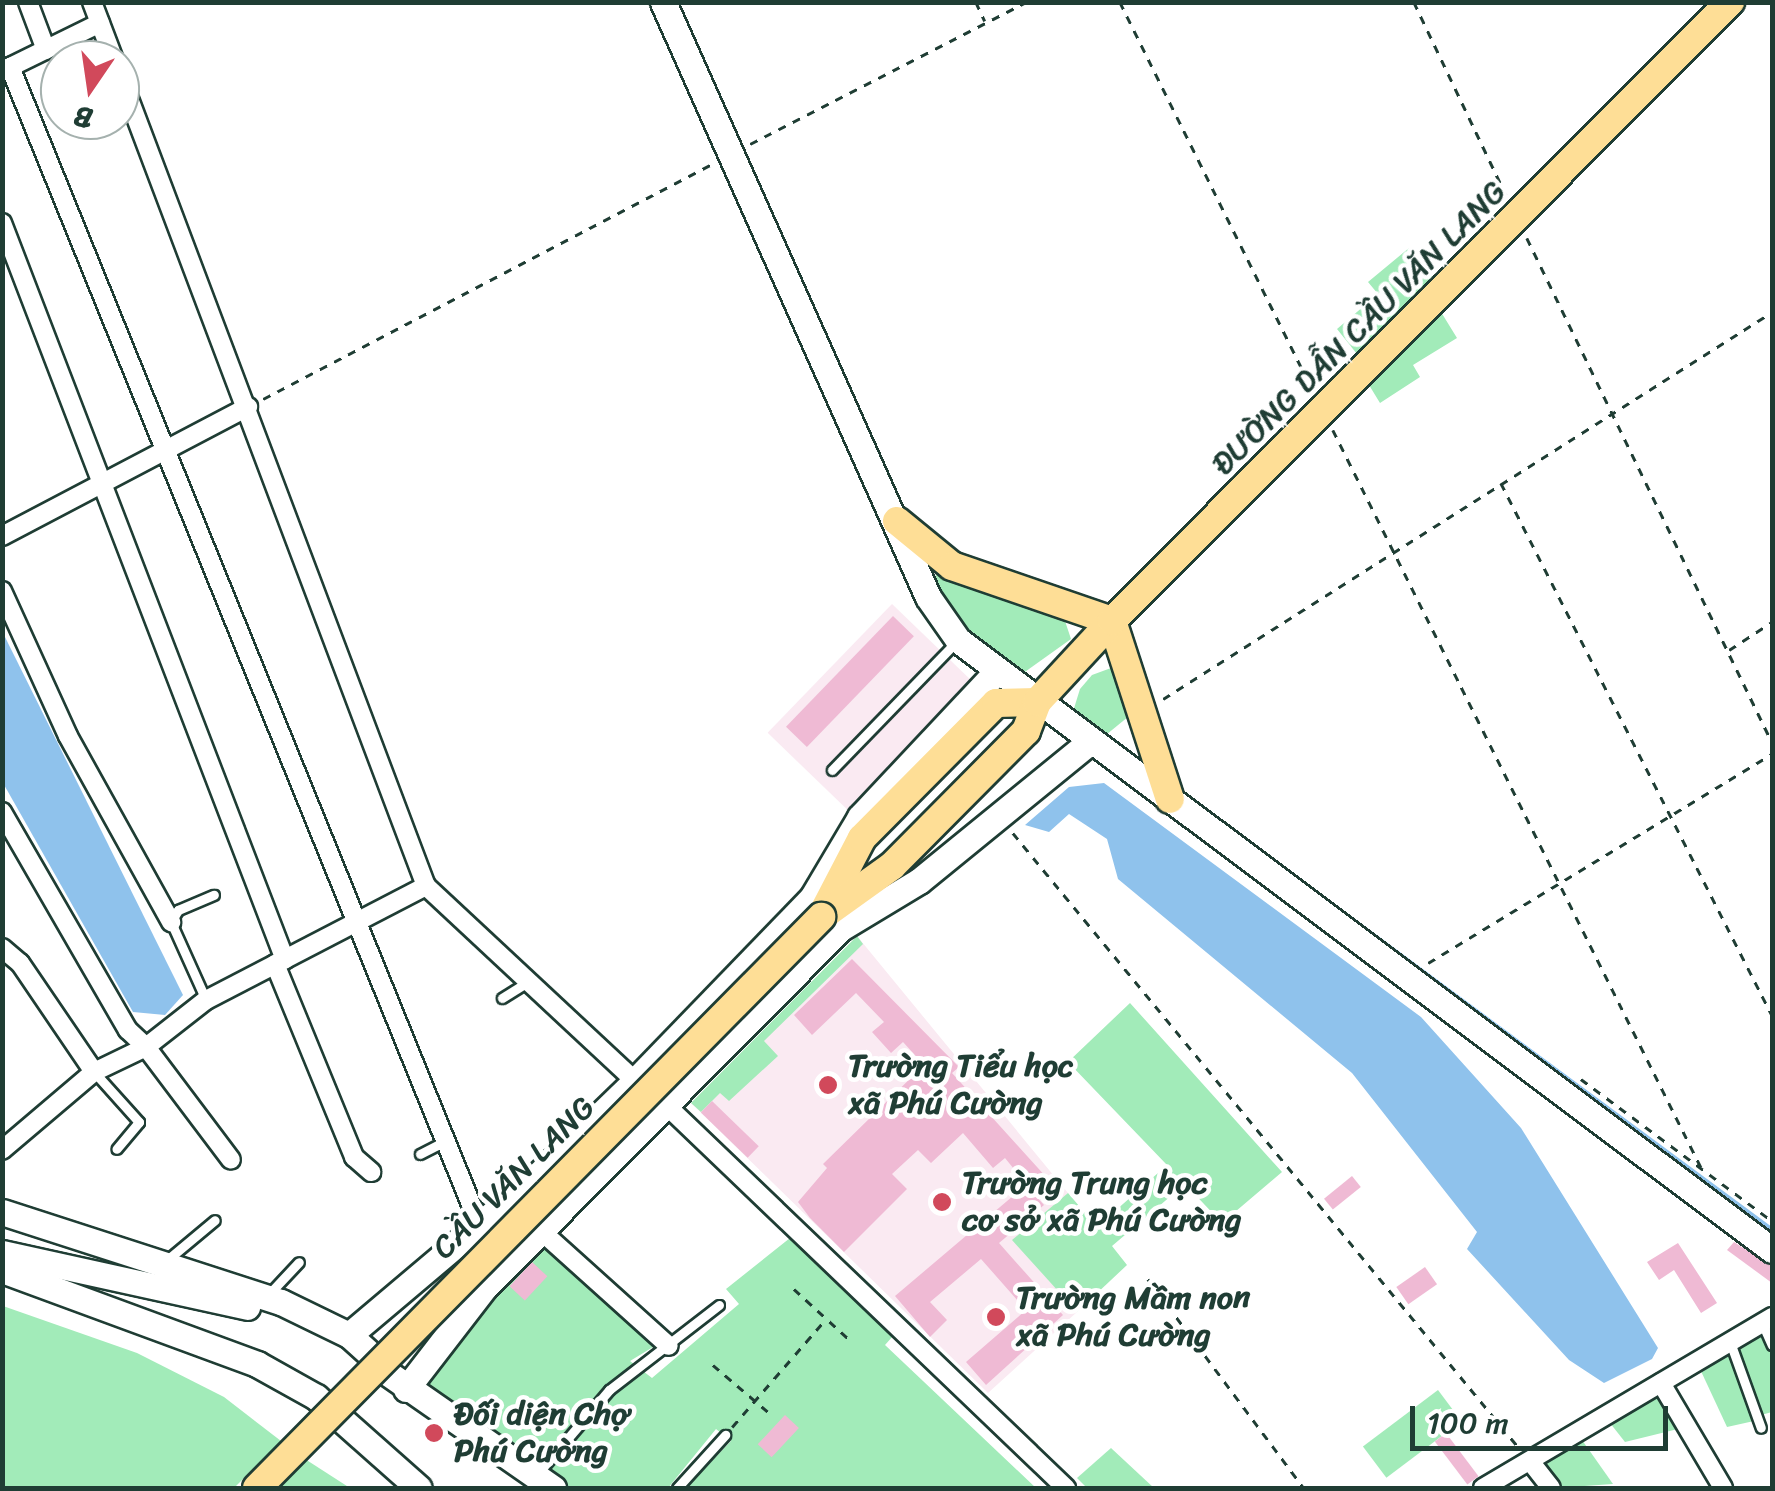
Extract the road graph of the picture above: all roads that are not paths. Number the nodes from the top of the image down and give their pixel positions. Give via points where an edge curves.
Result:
1 (28, 2) edge
2 (92, 2) edge
3 (663, 2) edge
4 (1730, 2) edge
5 (100, 23) junction
6 (42, 40) edge
7 (66, 40) edge
8 (106, 40) edge
9 (40, 53) edge
10 (6, 69) edge
11 (140, 126) edge
12 (2, 223) edge
13 (248, 406) junction
14 (163, 453) junction
15 (102, 482) junction
16 (897, 521) junction
17 (2, 536) edge
18 (2, 592) edge
19 (1112, 622) junction
20 (958, 640) junction
21 (997, 671) junction
22 (1037, 702) junction
23 (1088, 744) junction
24 (832, 770) dead end
25 (1170, 799) junction
26 (2, 812) edge
27 (426, 886) junction
28 (214, 895) dead end
29 (821, 917) junction
30 (171, 922) junction
31 (353, 924) junction
32 (2, 948) edge
33 (280, 962) junction
34 (531, 980) junction
35 (502, 998) dead end
36 (206, 1000) junction
37 (146, 1047) junction
38 (94, 1072) junction
39 (634, 1080) junction
40 (666, 1105) junction
41 (442, 1144) junction
42 (116, 1149) dead end
43 (2, 1150) edge
44 (420, 1154) dead end
45 (231, 1160) dead end
46 (371, 1172) dead end
47 (2, 1212) edge
48 (214, 1220) dead end
49 (480, 1226) junction
50 (540, 1230) junction
51 (1772, 1250) edge
52 (2, 1253) edge
53 (299, 1262) dead end
54 (161, 1266) junction
55 (2, 1270) edge
56 (184, 1294) junction
57 (267, 1298) junction
58 (83, 1299) junction
59 (719, 1305) dead end
60 (1767, 1320) edge
61 (339, 1330) junction
62 (1730, 1342) junction
63 (1772, 1345) edge
64 (669, 1346) junction
65 (368, 1352) dead end
66 (1661, 1383) junction
67 (1761, 1428) dead end
68 (725, 1436) road end
69 (1530, 1461) junction
70 (538, 1485) edge
71 (256, 1488) edge
72 (419, 1488) edge
73 (677, 1488) edge
74 (1066, 1488) edge
75 (1484, 1488) edge
76 (1551, 1488) edge
77 (1723, 1488) edge

1 - 6 street
2 - 5 street
3 - 16 main road
4 - 19 main road, ĐƯỜNG DẪN CẦU VĂN LANG
5 - 7 street
5 - 8 street
9 - 10 street
10 - 14 street
11 - 13 street
12 - 15 street
13 - 14 street
13 - 27 street
14 - 15 street
14 - 31 street
15 - 17 street
15 - 33 street
16 - 19 main road via 952,566
16 - 20 main road via 928,597
18 - 30 street via 68,736
19 - 22 main road, ĐƯỜNG DẪN CẦU VĂN LANG
19 - 25 main road
20 - 21 main road
20 - 24 lane
21 - 22 main road
21 - 39 main road via 860,817 812,898
22 - 23 main road
22 - 29 main road, ĐƯỜNG DẪN CẦU VĂN LANG via 1008,713 951,768 872,848
22 - 29 main road via 1037,744 903,879
23 - 25 main road
23 - 40 main road via 920,880 842,928
25 - 51 main road
26 - 37 street via 128,1030
27 - 31 street
27 - 34 street
28 - 30 lane via 178,910
29 - 71 main road, CẦU VĂN LANG, bridge
30 - 36 lane
31 - 33 street
31 - 41 street
32 - 38 street via 20,963
33 - 36 street
33 - 46 street via 354,1158
34 - 35 lane
34 - 39 street
36 - 37 street
37 - 38 street
37 - 45 street
38 - 42 lane via 139,1122
38 - 43 street
39 - 49 main road
40 - 50 main road
40 - 74 street
41 - 44 lane
41 - 49 street
47 - 54 main road
48 - 54 lane
49 - 61 main road
50 - 64 street
50 - 70 main road via 398,1382
52 - 56 main road
53 - 57 lane
54 - 57 main road
55 - 58 main road
56 - 58 main road
56 - 61 main road
57 - 61 main road
58 - 72 main road via 241,1358 316,1397
59 - 64 lane
60 - 62 street
60 - 63 lane
61 - 65 main road
62 - 66 street
62 - 67 lane
64 - 70 lane via 609,1390
66 - 69 street
66 - 77 street
68 - 73 lane
69 - 75 street
69 - 76 street

